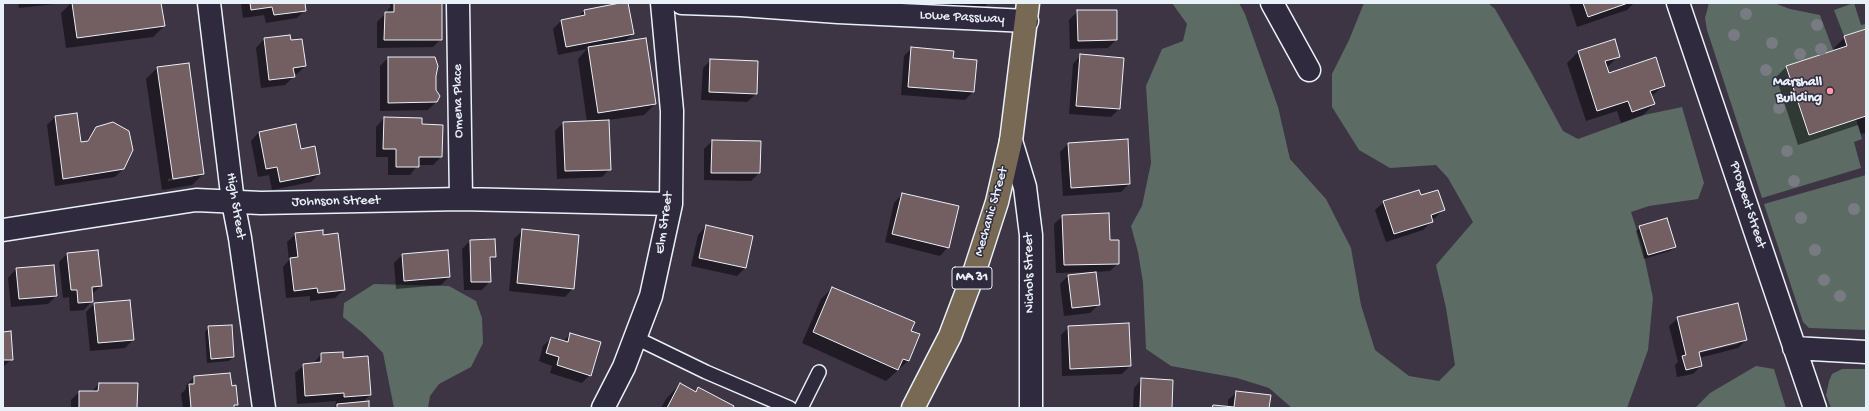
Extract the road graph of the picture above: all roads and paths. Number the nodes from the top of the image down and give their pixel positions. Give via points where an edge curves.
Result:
1 (209, 3) edge
2 (458, 3) edge
3 (662, 3) edge
4 (682, 3) edge
5 (1272, 3) edge
6 (1678, 3) edge
7 (768, 5) edge
8 (1027, 12) edge
9 (1309, 70) dead end
10 (1011, 141) junction
11 (461, 199) junction
12 (233, 202) junction
13 (671, 204) junction
14 (3, 230) edge
15 (636, 338) junction
16 (1794, 348) junction
17 (1866, 352) edge
18 (819, 372) dead end
19 (264, 408) edge
20 (603, 408) edge
21 (790, 408) edge
22 (801, 408) edge
23 (914, 408) edge
24 (1031, 408) edge
25 (1815, 408) edge

1 - 12 street, High Street
2 - 11 street, Omena Place
3 - 13 street, Elm Street via 672,112
4 - 7 street, Lowe Passway
5 - 9 street
6 - 16 street, Prospect Street
7 - 8 street, Lowe Passway
8 - 10 main road, Mechanic Street / MA 31
10 - 23 main road, Mechanic Street / MA 31 via 997,202 975,270 950,336
10 - 24 street, Nichols Street via 1025,187 1031,235
11 - 12 street, Johnson Street
11 - 13 street, Johnson Street
12 - 14 street, Johnson Street via 196,200
12 - 19 street, High Street
13 - 15 street, Elm Street via 651,296
15 - 20 street, Elm Street
15 - 21 lane
16 - 17 street
16 - 25 street, Prospect Street
18 - 22 lane

